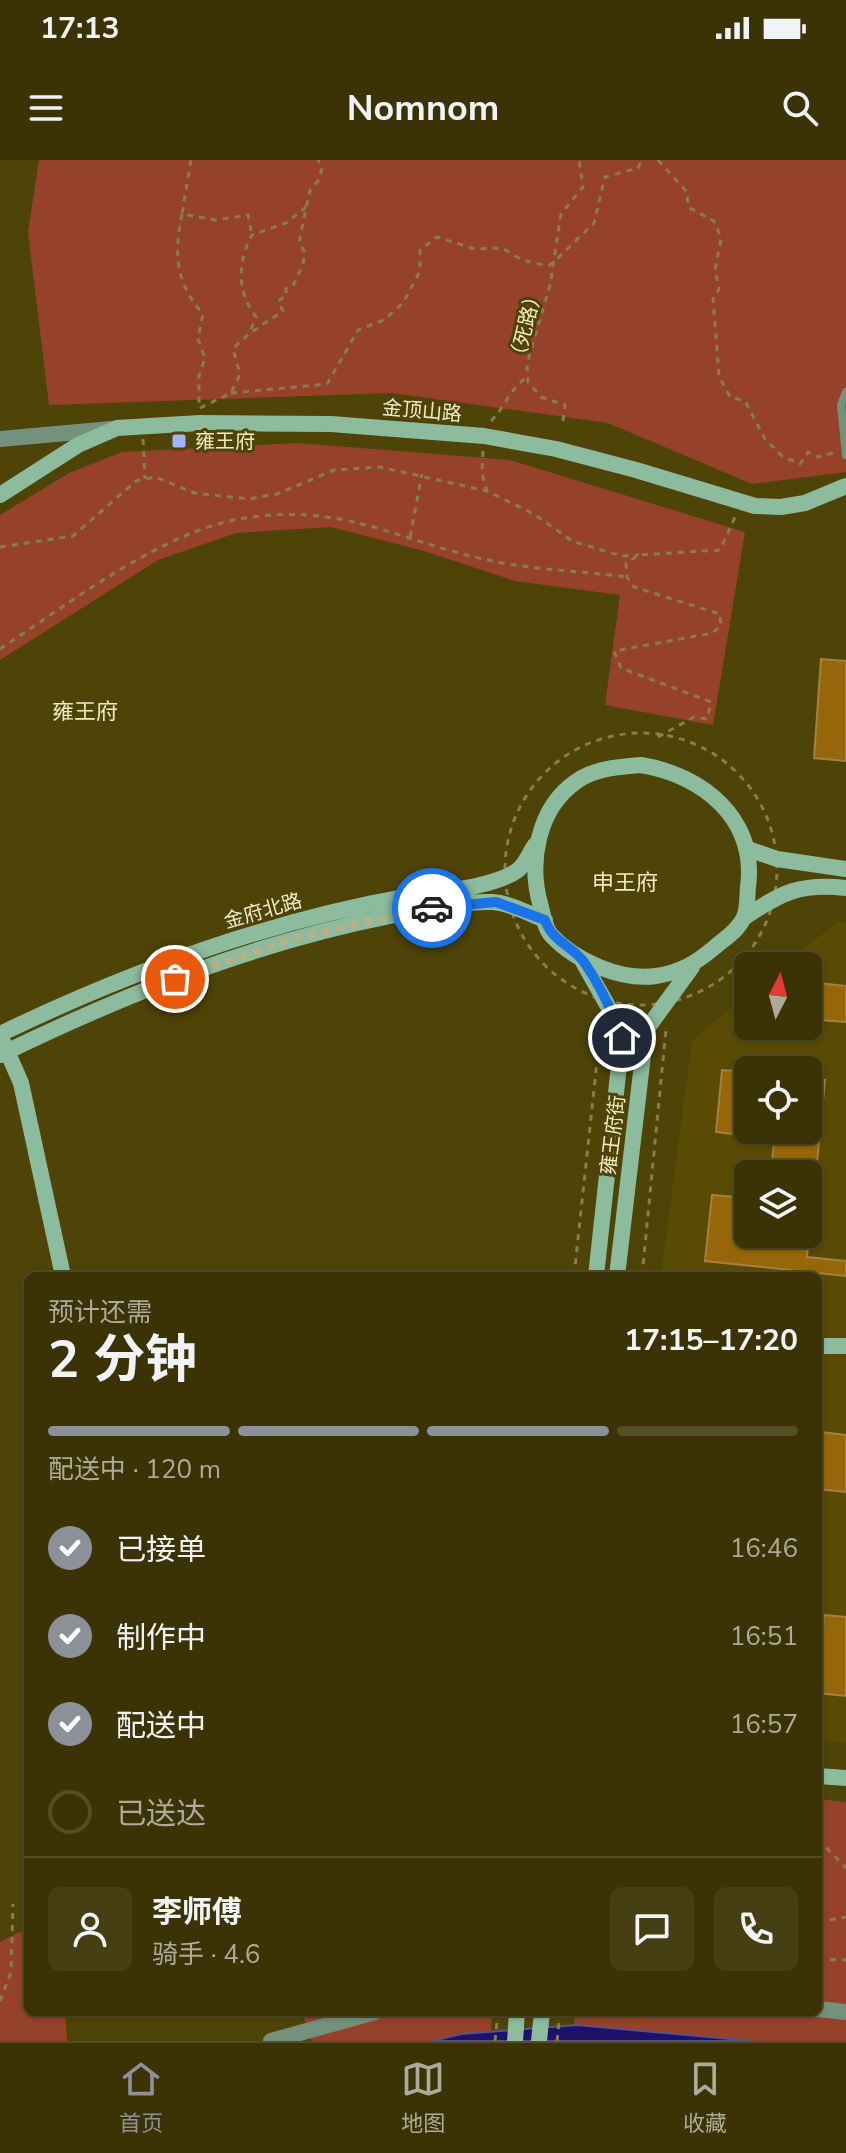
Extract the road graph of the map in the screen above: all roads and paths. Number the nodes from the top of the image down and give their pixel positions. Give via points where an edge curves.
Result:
1 (191, 160) edge
2 (318, 160) edge
3 (579, 160) edge
4 (642, 160) edge
5 (658, 160) edge
6 (306, 207) junction
7 (182, 214) junction
8 (252, 235) junction
9 (554, 262) junction
10 (251, 329) junction
11 (528, 377) junction
12 (846, 392) edge
13 (231, 393) junction
14 (563, 421) dead end
15 (142, 427) junction
16 (117, 428) junction
17 (487, 429) junction
18 (0, 439) edge
19 (845, 452) edge
20 (422, 473) junction
21 (145, 479) junction
22 (846, 486) edge
23 (487, 491) junction
24 (0, 495) edge
25 (740, 502) junction
26 (410, 537) junction
27 (0, 547) edge
28 (639, 555) junction
29 (627, 577) junction
30 (0, 649) edge
31 (658, 737) junction
32 (536, 844) junction
33 (748, 849) junction
34 (777, 859) junction
35 (846, 869) edge
36 (504, 875) junction
37 (846, 888) edge
38 (776, 896) junction
39 (508, 905) junction
40 (745, 917) junction
41 (545, 920) junction
42 (582, 960) junction
43 (693, 967) junction
44 (604, 1001) junction
45 (678, 1001) junction
46 (666, 1010) junction
47 (666, 1024) dead end
48 (0, 1034) edge
49 (4, 1053) edge
50 (62, 1272) edge
51 (574, 1272) edge
52 (596, 1272) edge
53 (617, 1272) edge
54 (642, 1272) edge
55 (822, 1346) edge
56 (846, 1346) edge
57 (822, 1776) edge
58 (846, 1778) edge
59 (822, 1845) edge
60 (846, 1868) edge
61 (13, 1904) dead end
62 (846, 1917) edge
63 (822, 1921) edge
64 (822, 1959) edge
65 (846, 1960) edge
66 (0, 2001) edge
67 (822, 2009) edge
68 (846, 2012) edge
69 (361, 2016) edge
70 (498, 2016) edge
71 (517, 2016) edge
72 (542, 2016) edge
73 (560, 2016) edge
74 (271, 2041) edge
75 (495, 2041) edge
76 (515, 2041) edge
77 (539, 2041) edge
78 (557, 2041) edge

1 - 7 path
2 - 6 path via 319,180
3 - 9 path, （死路） via 583,187 561,214
4 - 9 path via 638,168 605,177 594,223
5 - 19 path via 687,192 688,207 714,221 721,239 714,323 719,376 730,397 745,401 758,430 782,456 800,464 808,452 818,457
6 - 8 path via 286,223
6 - 10 path via 299,242 303,264 293,286 278,301 283,311
7 - 8 path via 216,220 248,215
7 - 13 path via 177,273 203,314 199,408
8 - 10 path via 240,274 245,302 256,317
9 - 11 path, （死路）
9 - 13 path via 548,266 502,248 475,249 437,237 420,250 420,271 403,303 384,320 358,330 327,384
10 - 13 path via 233,349 240,374
11 - 14 path, （死路） via 541,397 565,405
11 - 17 path via 511,390 506,407
12 - 19 lane via 841,405
15 - 16 main road, 金顶山路
15 - 17 main road, 金顶山路 via 200,423
15 - 21 path
16 - 18 street
16 - 24 main road, 金顶山路 via 78,445
17 - 23 path via 482,473
17 - 25 main road, 金顶山路
20 - 21 path via 380,467 334,470 277,494 249,499 195,493 169,480
20 - 23 path
20 - 26 path
21 - 27 path via 125,488 73,536
22 - 25 main road, 金顶山路 via 781,507
23 - 28 path via 534,514 572,541 621,556
25 - 28 path via 730,537 720,550
26 - 29 path via 491,561
26 - 30 path via 308,513 237,519 166,546
28 - 29 path via 626,563
29 - 31 path via 634,587 720,614 721,625 713,633 614,651 621,668 711,702 707,719 694,717
31 - 34 path via 720,757 758,797
31 - 36 path via 630,733 583,745 545,767 521,798 506,835
32 - 33 main road via 560,798 578,780 611,768 641,765 669,769 711,791
32 - 36 main road, 金府北路 via 518,870
32 - 41 main road via 534,883
33 - 34 main road
33 - 40 main road
34 - 35 main road
34 - 38 path
36 - 39 path
36 - 48 main road, 金府北路 via 347,908 242,937 135,974
37 - 38 main road via 812,884
38 - 40 main road
38 - 45 path via 771,922 743,963 702,994
39 - 41 main road, 金府北路
39 - 44 path via 525,942 575,986
39 - 49 main road, 金府北路 via 453,904 299,937 132,995
40 - 43 main road
41 - 42 main road via 549,933
42 - 43 main road via 654,977
42 - 44 main road, 雍王府街
43 - 46 main road, 雍王府街
44 - 46 path
44 - 51 path, 雍王府街
44 - 52 main road, 雍王府街 via 622,1038
45 - 46 path
45 - 46 path
46 - 53 main road, 雍王府街 via 646,1030
47 - 54 path, 雍王府街
48 - 49 main road
49 - 50 main road via 21,1083
55 - 56 main road
57 - 58 main road
59 - 60 path
61 - 66 path via 11,1972
62 - 63 path
64 - 65 path
67 - 68 street
69 - 74 street
70 - 75 path
71 - 76 main road
72 - 77 main road
73 - 78 path

